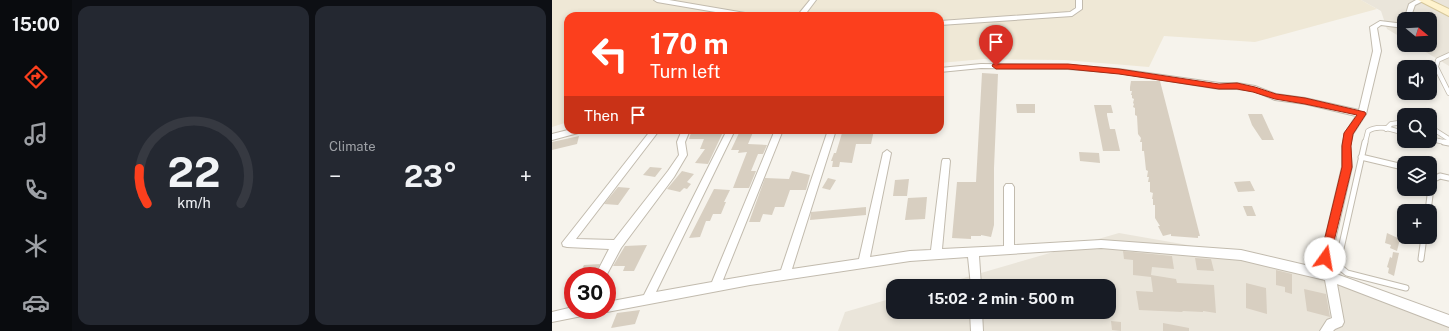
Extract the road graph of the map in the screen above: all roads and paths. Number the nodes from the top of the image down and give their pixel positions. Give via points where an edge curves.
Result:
1 (658, 0) edge
2 (813, 0) edge
3 (1079, 0) edge
4 (1422, 0) edge
5 (1447, 11) edge
6 (728, 12) edge
7 (803, 12) edge
8 (1409, 12) edge
9 (944, 23) edge
10 (1397, 25) edge
11 (1449, 55) edge
12 (944, 70) edge
13 (1449, 94) edge
14 (1362, 114) junction
15 (1397, 123) edge
16 (1386, 129) junction
17 (1397, 131) edge
18 (1437, 131) edge
19 (564, 133) edge
20 (652, 134) edge
21 (684, 134) edge
22 (729, 134) edge
23 (777, 134) edge
24 (831, 134) edge
25 (552, 136) edge
26 (1449, 139) edge
27 (1437, 140) edge
28 (1449, 143) edge
29 (887, 153) dead end
30 (1361, 157) junction
31 (946, 161) dead end
32 (1397, 166) edge
33 (1449, 178) edge
34 (1009, 187) dead end
35 (1429, 204) edge
36 (1423, 244) edge
37 (617, 245) junction
38 (1009, 248) junction
39 (973, 251) junction
40 (936, 254) junction
41 (1421, 259) dead end
42 (864, 262) junction
43 (605, 267) edge
44 (785, 274) junction
45 (1326, 275) junction
46 (975, 279) edge
47 (715, 287) junction
48 (1406, 288) dead end
49 (648, 298) junction
50 (616, 305) edge
51 (564, 314) edge
52 (552, 317) edge
53 (976, 319) edge
54 (1449, 321) edge
55 (977, 331) edge
56 (1326, 331) edge

1 - 6 street
2 - 7 street
3 - 9 street via 1079,9 1072,14
4 - 5 street
4 - 8 street via 1412,4
10 - 14 street via 1380,23 1373,27 1377,51
11 - 13 lane via 1438,60 1436,67
12 - 14 street via 982,66 1052,66 1119,71 1219,86 1237,86 1275,97
14 - 45 street via 1349,133 1346,146 1347,167
15 - 16 lane via 1391,124
16 - 17 lane
16 - 30 lane via 1374,127 1368,131
18 - 26 lane
19 - 25 street
20 - 37 street via 567,243
21 - 37 street via 681,142 684,155
22 - 49 street
23 - 47 street
24 - 44 street
27 - 28 lane
29 - 42 street
30 - 32 lane
30 - 48 lane via 1339,265 1351,274
31 - 40 street
33 - 35 lane via 1440,176 1432,180
34 - 38 street
36 - 41 lane
37 - 43 street
38 - 39 street
38 - 45 street via 1100,244 1242,255
39 - 40 street
39 - 46 street
40 - 42 street
42 - 44 street
44 - 47 street
45 - 54 street
45 - 56 street via 1338,322 1331,324
47 - 49 street
49 - 50 street
51 - 52 street
53 - 55 street

